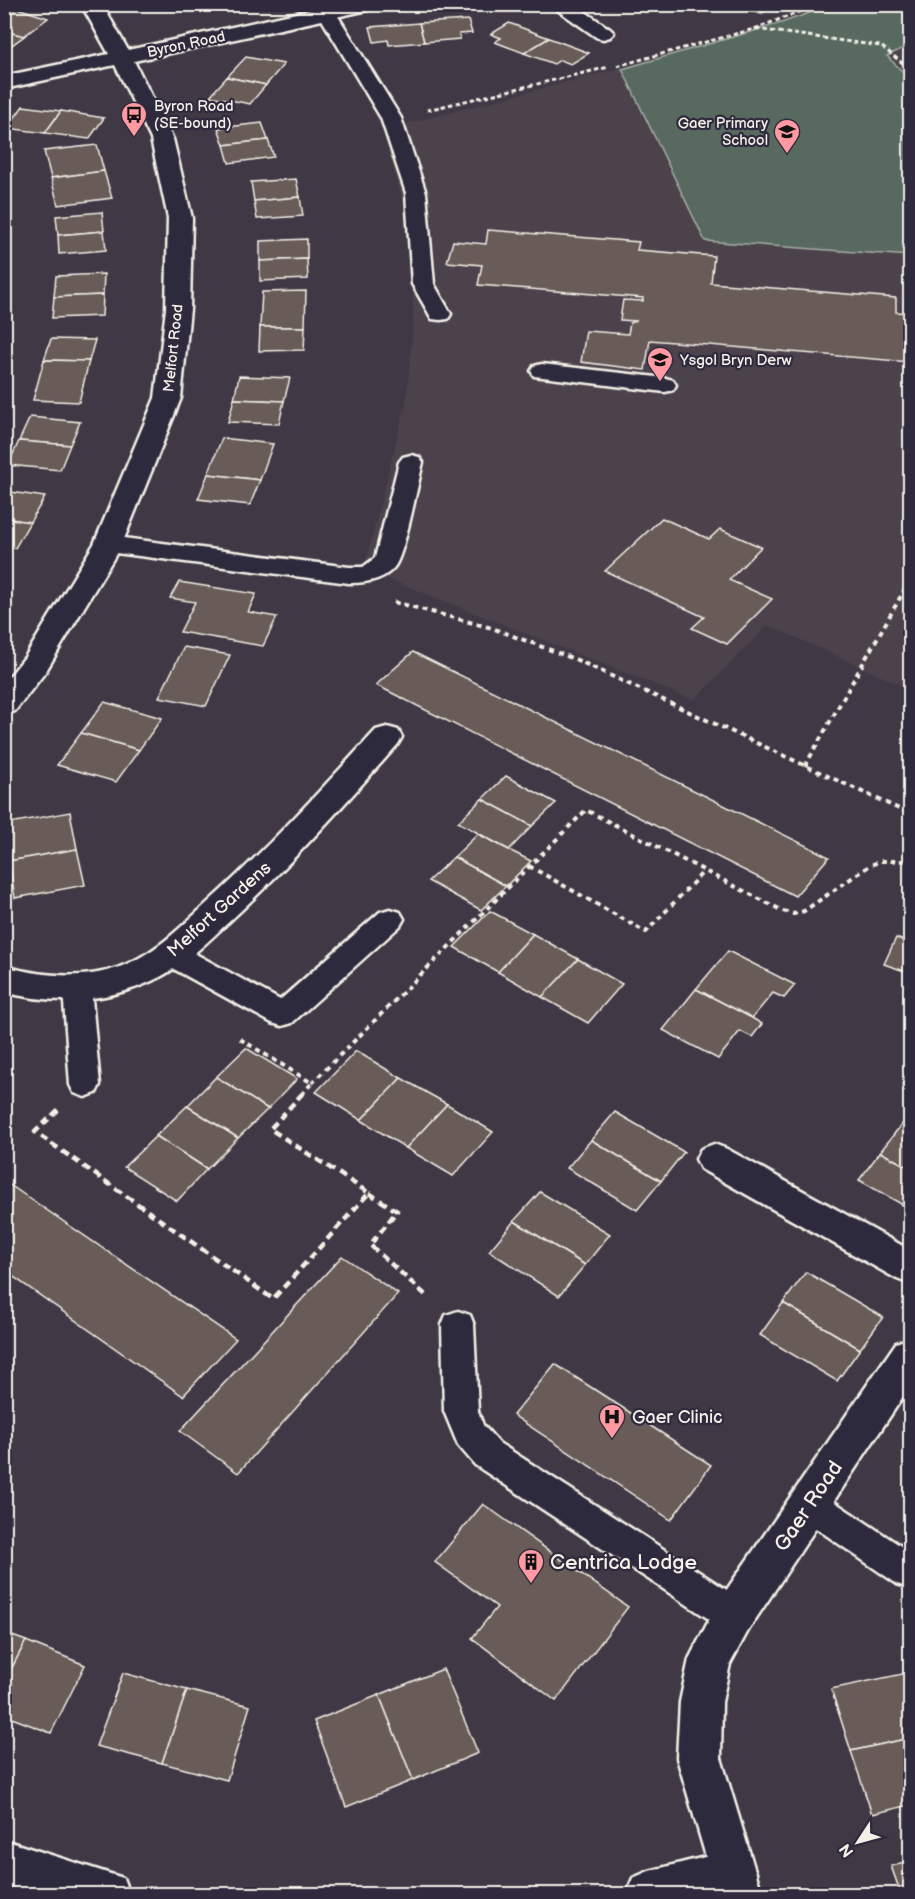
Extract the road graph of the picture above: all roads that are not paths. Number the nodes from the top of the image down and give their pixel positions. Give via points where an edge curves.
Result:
1 (91, 4) edge
2 (368, 4) edge
3 (559, 4) edge
4 (327, 13) junction
5 (603, 33) dead end
6 (122, 58) junction
7 (4, 83) edge
8 (440, 314) dead end
9 (542, 371) dead end
10 (666, 385) dead end
11 (411, 462) dead end
12 (108, 544) junction
13 (4, 704) edge
14 (387, 737) dead end
15 (390, 919) dead end
16 (171, 954) junction
17 (4, 980) edge
18 (77, 988) junction
19 (85, 1085) road end
20 (714, 1159) dead end
21 (910, 1268) edge
22 (458, 1325) road end
23 (910, 1355) edge
24 (809, 1504) junction
25 (910, 1572) edge
26 (734, 1615) junction
27 (4, 1862) edge
28 (736, 1884) edge
29 (107, 1894) edge
30 (649, 1894) edge

1 - 6 street, Melfort Road
2 - 4 street, Byron Road
3 - 5 street
4 - 6 street, Byron Road
4 - 8 lane via 391,118 416,194 423,284
6 - 7 street, Byron Road
6 - 12 street, Melfort Road via 165,150 180,218 178,309 168,398
9 - 10 lane
11 - 12 lane via 387,560 370,574 349,575
12 - 13 street, Melfort Road via 36,664
14 - 16 street, Melfort Gardens via 279,856
15 - 16 lane via 282,1015
16 - 18 street, Melfort Gardens via 124,978
17 - 18 street, Melfort Gardens via 45,988
18 - 19 lane
20 - 21 street
22 - 26 lane via 461,1411 470,1434 487,1454
23 - 24 street, Gaer Road
24 - 25 lane
24 - 26 street, Gaer Road
26 - 28 street, Gaer Road via 710,1659 701,1702 699,1758
27 - 29 street
28 - 30 street

